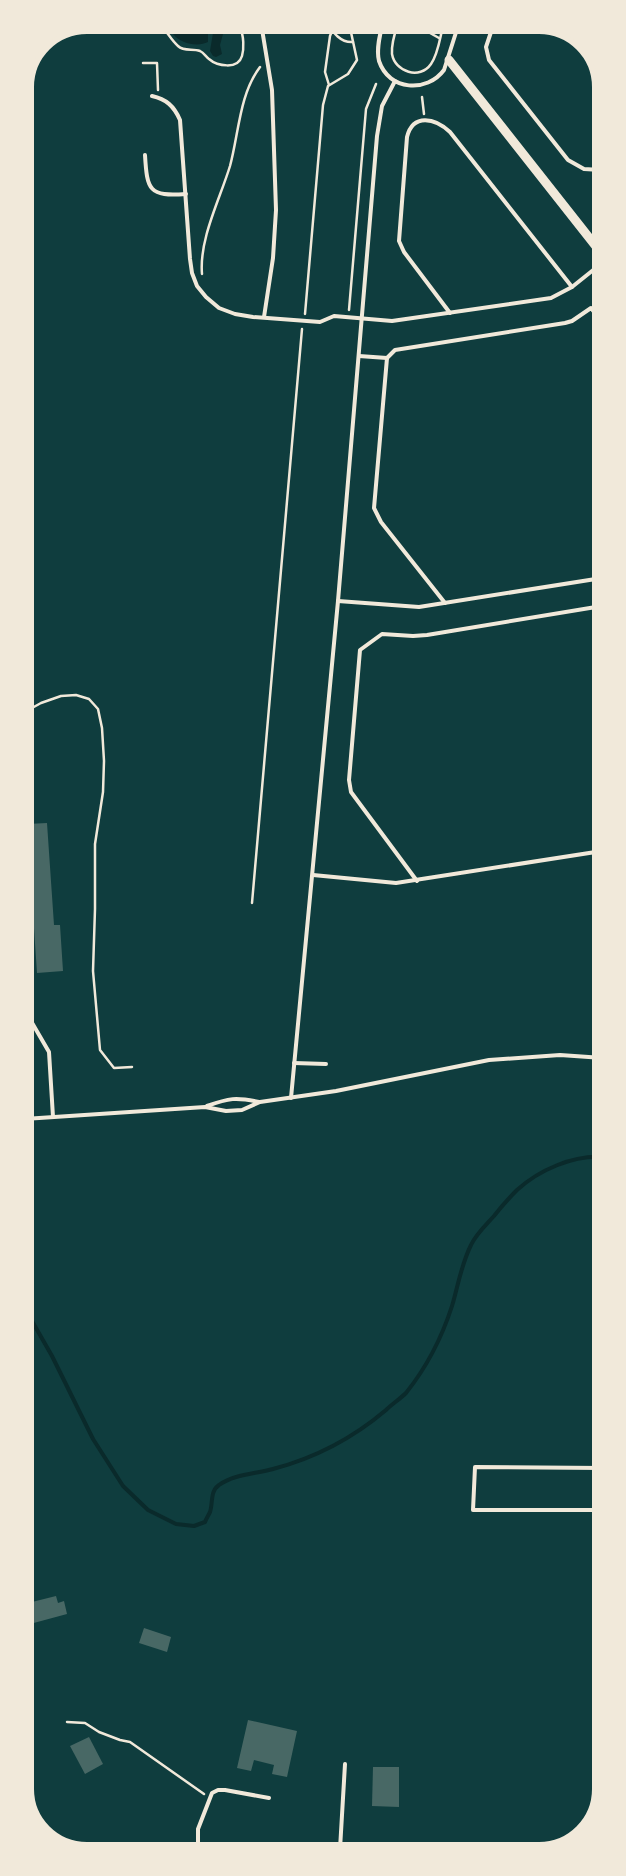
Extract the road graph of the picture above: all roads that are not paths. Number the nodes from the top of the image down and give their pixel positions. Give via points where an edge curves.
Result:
1 (263, 31) edge
2 (382, 31) edge
3 (457, 31) edge
4 (491, 31) edge
5 (448, 60) junction
6 (396, 81) junction
7 (152, 96) dead end
8 (145, 155) dead end
9 (595, 169) edge
10 (186, 194) junction
11 (595, 245) edge
12 (595, 269) edge
13 (572, 287) junction
14 (450, 313) junction
15 (595, 313) edge
16 (264, 318) junction
17 (362, 318) junction
18 (359, 356) junction
19 (387, 358) junction
20 (595, 579) edge
21 (338, 601) junction
22 (444, 603) junction
23 (595, 607) edge
24 (595, 852) edge
25 (313, 875) junction
26 (417, 881) junction
27 (31, 1021) edge
28 (595, 1057) edge
29 (294, 1063) junction
30 (326, 1064) dead end
31 (291, 1098) junction
32 (260, 1102) junction
33 (205, 1107) junction
34 (53, 1117) junction
35 (31, 1119) edge
36 (595, 1468) edge
37 (595, 1510) edge
38 (345, 1764) dead end
39 (269, 1798) dead end
40 (198, 1845) edge
41 (340, 1845) edge

1 - 16 lane via 274,115 276,210
2 - 6 lane via 379,58 386,73
3 - 5 lane
4 - 9 lane via 486,47 489,60 568,160
5 - 6 lane via 440,76 425,85 407,86
5 - 11 street
6 - 17 lane via 380,112
7 - 10 lane via 166,100 180,120
8 - 10 lane via 151,188 164,194
10 - 16 lane via 192,273 197,286 219,308
12 - 13 lane
13 - 14 lane via 551,298
13 - 14 lane via 450,132 433,120 425,120 412,126 407,137 399,241
14 - 17 lane via 392,321
15 - 19 lane via 591,308 565,324 395,350
16 - 17 lane via 320,322 334,316
17 - 18 lane
18 - 19 lane
18 - 21 lane
19 - 22 lane via 374,508 381,522
20 - 22 lane
21 - 22 lane via 412,608
21 - 25 lane
23 - 26 lane via 427,635 382,634 360,650 349,780 351,792
24 - 26 lane
25 - 26 lane via 396,884
25 - 29 lane
27 - 34 lane via 49,1052
28 - 31 lane via 560,1055 489,1060
29 - 30 lane
29 - 31 lane
31 - 32 lane
32 - 33 lane via 239,1098
32 - 33 lane via 242,1110
33 - 34 lane
34 - 35 lane
36 - 37 lane via 474,1466 473,1510
38 - 41 lane
39 - 40 lane via 218,1790 210,1798 198,1829

